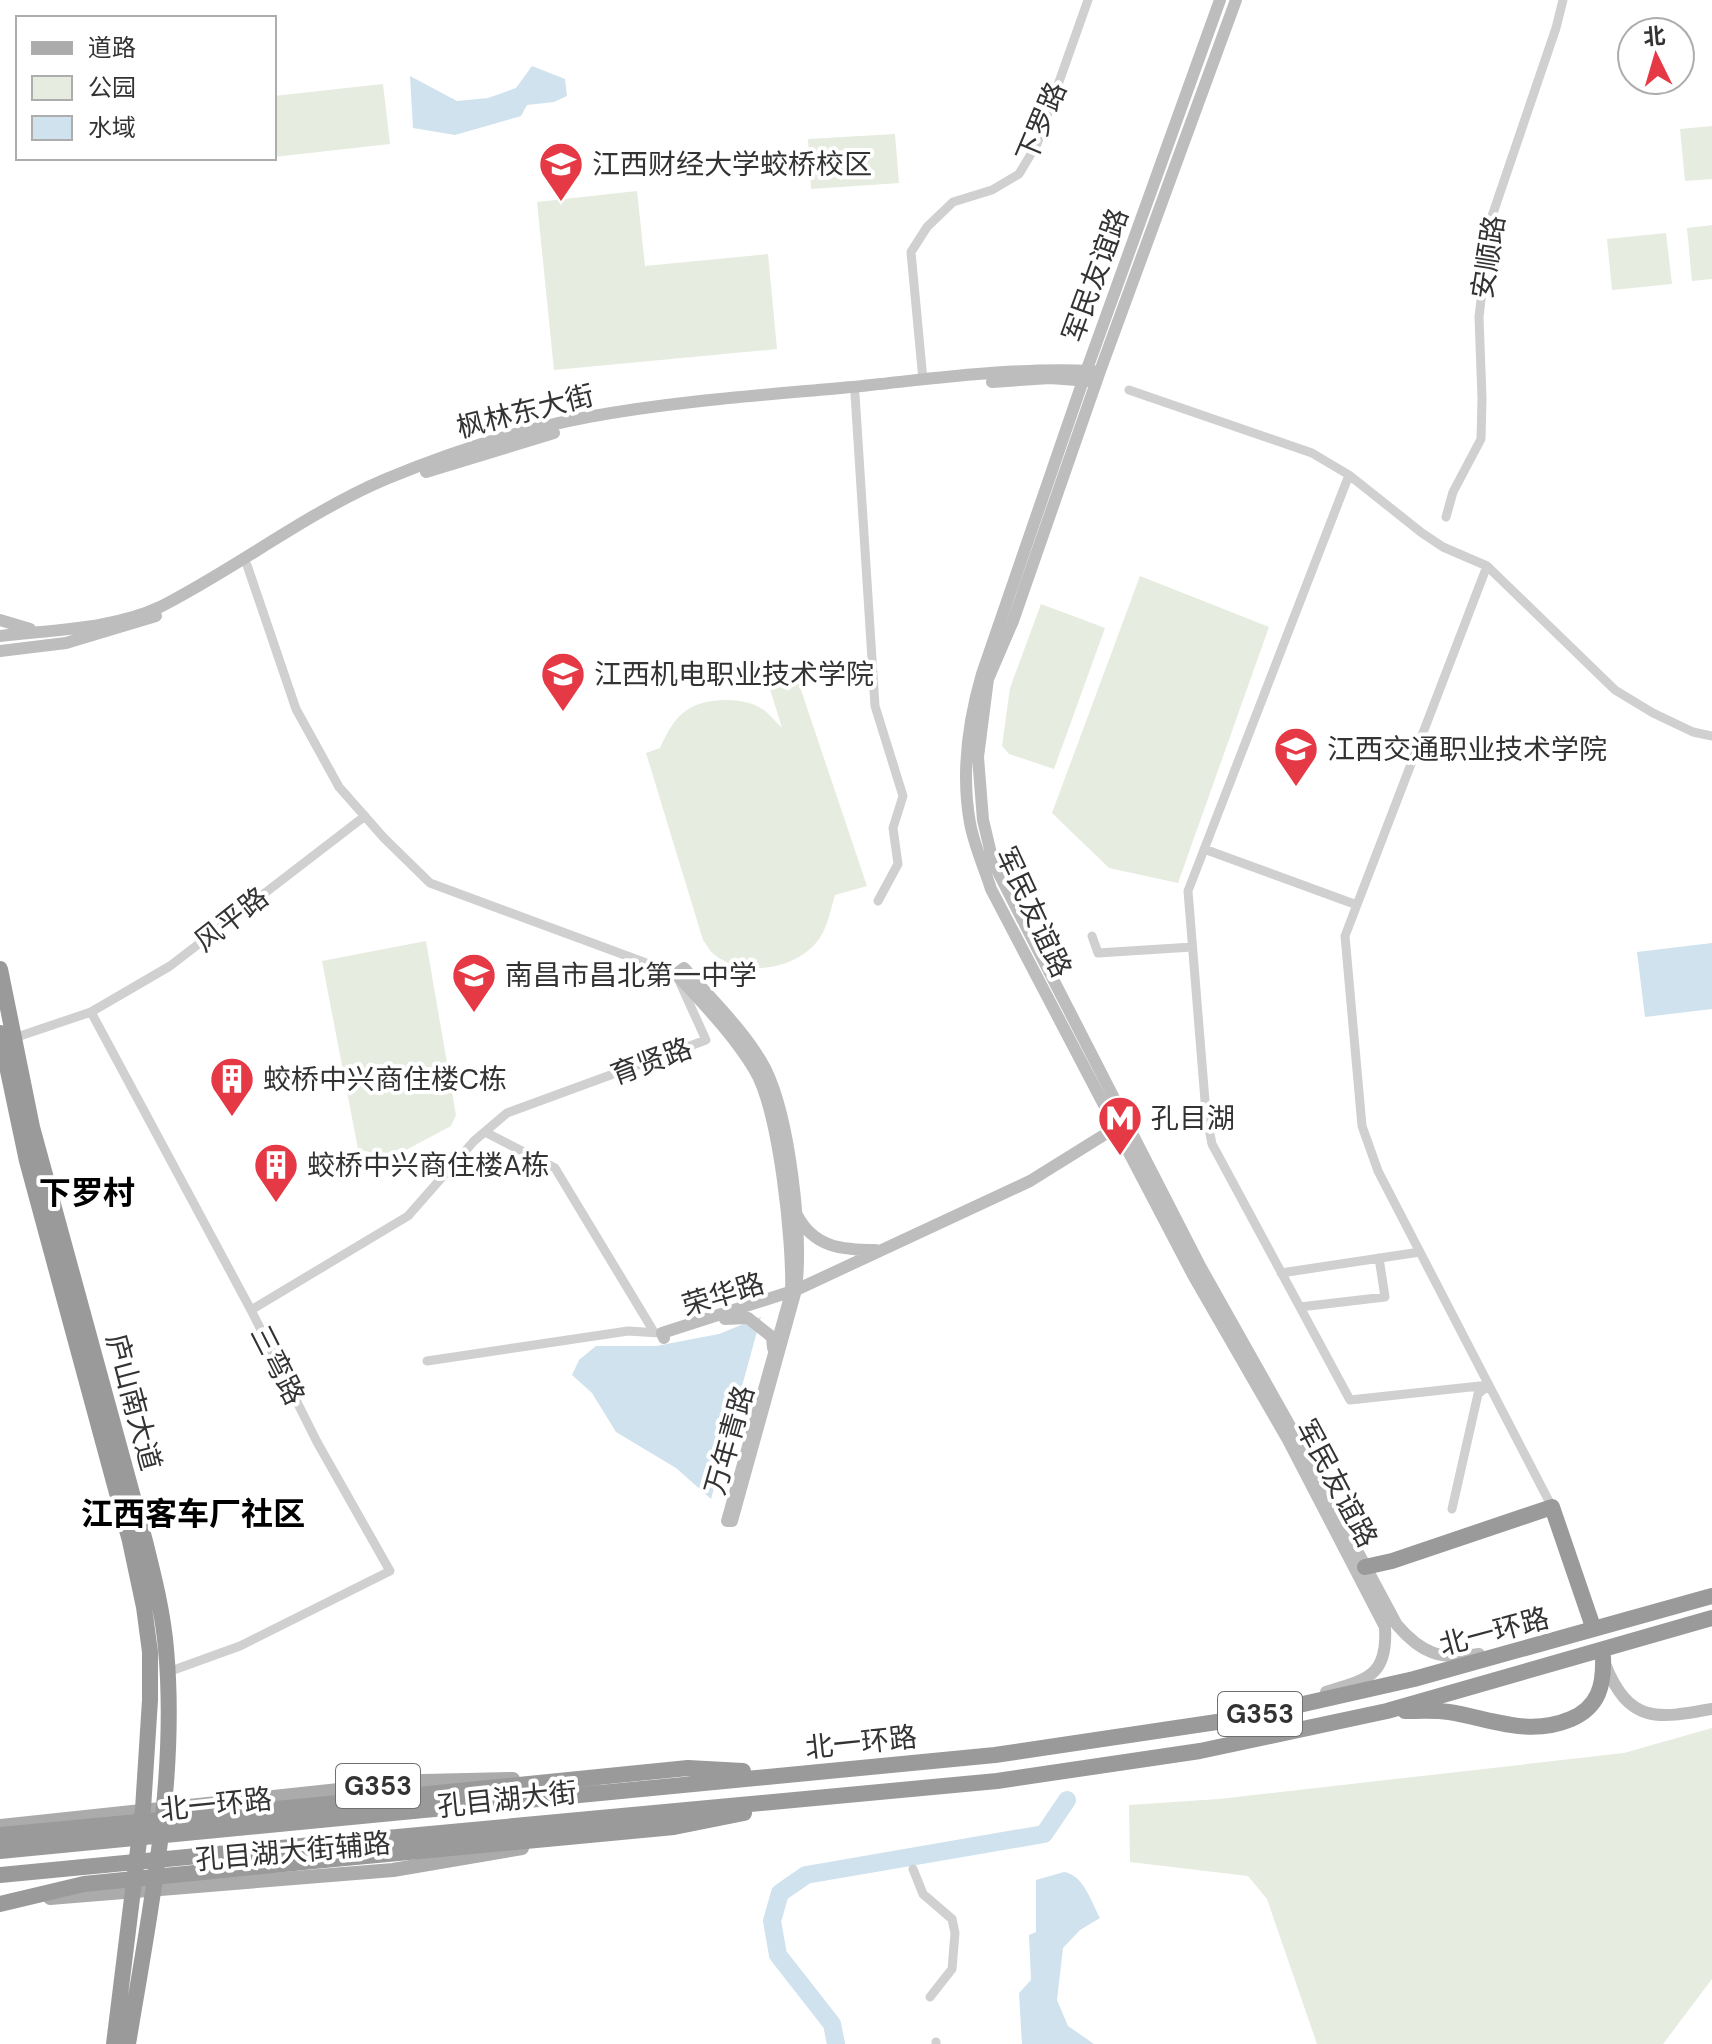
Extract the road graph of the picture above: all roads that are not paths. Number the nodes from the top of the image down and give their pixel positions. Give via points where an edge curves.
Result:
1 (1088, 0) edge
2 (1220, 0) edge
3 (1236, 0) edge
4 (1563, 0) edge
5 (1091, 376) junction
6 (923, 380) junction
7 (1129, 390) dead end
8 (855, 394) junction
9 (1349, 475) junction
10 (1446, 517) dead end
11 (247, 565) junction
12 (1487, 566) junction
13 (0, 620) edge
14 (40, 631) junction
15 (0, 636) edge
16 (22, 649) junction
17 (0, 651) edge
18 (0, 663) edge
19 (1712, 736) edge
20 (365, 816) junction
21 (1204, 849) junction
22 (878, 901) dead end
23 (1357, 905) junction
24 (1092, 936) dead end
25 (1192, 947) junction
26 (0, 969) edge
27 (676, 974) junction
28 (91, 1012) junction
29 (7, 1036) edge
30 (1122, 1128) junction
31 (485, 1132) junction
32 (795, 1210) junction
33 (884, 1249) junction
34 (1420, 1252) junction
35 (1379, 1258) junction
36 (1281, 1273) junction
37 (793, 1295) junction
38 (1300, 1307) junction
39 (251, 1310) junction
40 (725, 1319) junction
41 (658, 1333) junction
42 (773, 1355) junction
43 (427, 1361) dead end
44 (1489, 1385) junction
45 (1552, 1507) junction
46 (1452, 1509) dead end
47 (1360, 1568) junction
48 (1712, 1596) edge
49 (1712, 1618) edge
50 (1591, 1621) dead end
51 (1567, 1638) junction
52 (1603, 1657) joint
53 (168, 1672) junction
54 (1712, 1709) edge
55 (1387, 1711) junction
56 (1237, 1719) junction
57 (797, 1774) junction
58 (613, 1777) junction
59 (828, 1796) junction
60 (164, 1807) junction
61 (143, 1809) junction
62 (319, 1813) junction
63 (0, 1826) edge
64 (0, 1835) edge
65 (598, 1835) junction
66 (0, 1851) edge
67 (323, 1852) junction
68 (913, 1869) dead end
69 (0, 1875) edge
70 (153, 1890) junction
71 (135, 1891) junction
72 (0, 1903) edge
73 (930, 1997) dead end
74 (114, 2044) edge
75 (128, 2044) edge

1 - 6 street, 下罗路 via 1037,144 1019,174 992,190 953,202 911,252
2 - 5 street, 军民友谊路
3 - 5 street, 军民友谊路
4 - 10 street, 安顺路 via 1490,222 1479,317 1481,439
5 - 6 street, 枫林东大街 via 1053,369
5 - 8 street, 枫林东大街
5 - 30 street, 军民友谊路 via 982,674 971,711 966,762 970,823 991,889
6 - 14 street, 枫林东大街 via 588,417 508,435 411,469 334,505 158,608 101,624
7 - 9 street via 1312,453
8 - 11 street, 枫林东大街 via 588,424 508,445 387,486
8 - 22 street via 875,706 903,796 893,828 898,864
9 - 12 street via 1443,547
9 - 21 street
11 - 16 street, 枫林东大街 via 162,614 81,639
11 - 20 street via 296,709 339,787
12 - 19 street via 1615,690 1693,732
12 - 23 street
13 - 14 street
14 - 15 street, 枫林东大街
16 - 17 street, 枫林东大街
16 - 18 street
20 - 27 street via 430,883
20 - 28 street, 风平路 via 170,966
21 - 23 street
21 - 25 street via 1188,891
23 - 34 street via 1345,936 1362,1126 1378,1171
24 - 25 street via 1098,953
25 - 36 street via 1212,1144
26 - 29 highway, 庐山南大道
27 - 31 street, 育贤路 via 706,1040 507,1113
27 - 32 street, 万年青路 via 684,968 765,1068 784,1131
27 - 37 street, 万年青路 via 756,1071 778,1148
28 - 29 street
28 - 39 street, 三弯路
29 - 53 highway, 庐山南大道 via 145,1541
29 - 61 highway, 庐山南大道 via 27,1161 144,1607 150,1700
30 - 33 street, 荣华路 via 1030,1181
30 - 37 street, 荣华路 via 1034,1186
30 - 47 street, 军民友谊路 via 1295,1435
31 - 39 street, 育贤路 via 408,1216
31 - 41 street via 555,1168
32 - 33 street via 804,1228 828,1246
32 - 37 street, 万年青路 via 800,1259
33 - 37 street, 荣华路
34 - 35 street
34 - 44 street
35 - 36 street
35 - 38 street via 1385,1297
36 - 38 street
37 - 40 street, 荣华路
37 - 41 street, 荣华路
37 - 42 street, 万年青路
37 - 42 street, 万年青路 via 732,1521 727,1521
38 - 44 street via 1350,1400
39 - 53 street, 三弯路 via 390,1571 240,1646
40 - 41 street, 荣华路 via 664,1338
40 - 42 street via 748,1318 763,1328 772,1337
41 - 43 street via 628,1331
44 - 45 street
44 - 46 street via 1478,1394
45 - 47 highway
45 - 50 highway
47 - 51 street via 1397,1625 1424,1651 1463,1657
47 - 56 street via 1385,1627 1386,1646 1377,1670 1359,1682
48 - 51 highway, 北一环路 / G353
49 - 55 highway, 北一环路 / G353
51 - 56 highway, 北一环路 / G353
52 - 54 street via 1612,1680 1642,1713 1666,1716
52 - 55 highway via 1602,1687 1595,1701 1583,1713 1548,1727 1525,1728 1446,1712
53 - 60 highway, 庐山南大道
55 - 59 highway, 北一环路 / G353 via 1200,1751 997,1781
56 - 57 highway, 北一环路 / G353 via 995,1755
57 - 58 highway, G353 via 688,1768
57 - 62 highway, 北一环路
58 - 60 main road, 孔目湖大街辅路 / G353 via 423,1781
58 - 62 highway
59 - 65 highway, G353 via 674,1827
59 - 67 highway, 孔目湖大街
60 - 61 main road, 孔目湖大街辅路 / G353
60 - 70 highway, 庐山南大道
61 - 63 main road, 孔目湖大街辅路
61 - 71 highway, 庐山南大道
62 - 64 highway, bridge
62 - 66 highway, 北一环路, bridge
65 - 67 highway
65 - 70 main road, 孔目湖大街辅路 / G353 via 393,1870
67 - 69 highway, 孔目湖大街, bridge
67 - 72 highway, bridge via 84,1884
68 - 73 street via 923,1894 952,1919 955,1933 952,1969
70 - 71 main road, 孔目湖大街辅路 / G353
70 - 75 highway, 庐山南大道
71 - 72 main road, 孔目湖大街辅路
71 - 74 highway, 庐山南大道

